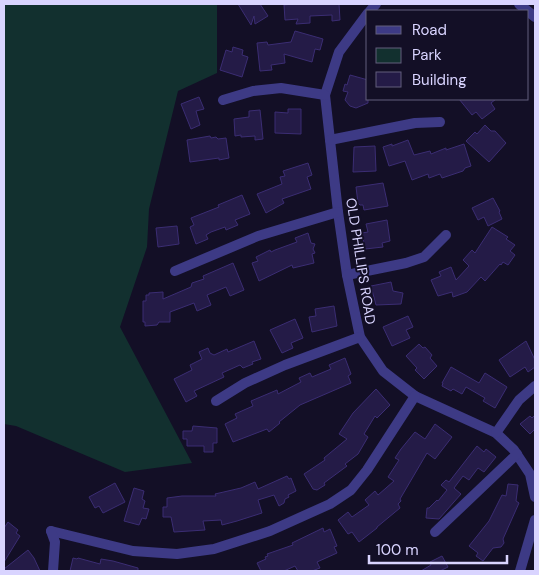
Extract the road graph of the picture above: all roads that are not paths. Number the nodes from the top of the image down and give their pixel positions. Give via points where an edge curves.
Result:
1 (366, 16) edge
2 (325, 95) junction
3 (223, 100) dead end
4 (440, 122) dead end
5 (330, 140) junction
6 (338, 212) junction
7 (446, 235) dead end
8 (175, 271) dead end
9 (347, 274) junction
10 (360, 337) junction
11 (535, 386) edge
12 (415, 396) junction
13 (216, 402) dead end
14 (496, 433) junction
15 (517, 454) junction
16 (535, 497) edge
17 (535, 520) edge
18 (435, 532) dead end
19 (53, 571) edge
20 (521, 571) edge

1 - 2 street, OLD PHILLIPS ROAD via 339,52
2 - 3 street via 281,88 253,91
2 - 5 street, OLD PHILLIPS ROAD
4 - 5 street via 415,123
5 - 6 street, OLD PHILLIPS ROAD
6 - 8 street via 258,236
6 - 9 street, OLD PHILLIPS ROAD
7 - 9 street via 424,257
9 - 10 street, OLD PHILLIPS ROAD
10 - 12 street, OLD PHILLIPS ROAD via 383,371
10 - 13 street via 285,365 246,383
11 - 14 street via 519,400
12 - 14 street, OLD PHILLIPS ROAD
12 - 19 street via 367,470 351,490 330,504 270,531 214,549 177,554 133,551 51,532 55,542
14 - 15 street, OLD PHILLIPS ROAD
15 - 16 street, OLD PHILLIPS ROAD via 530,474
15 - 18 street
17 - 20 street

